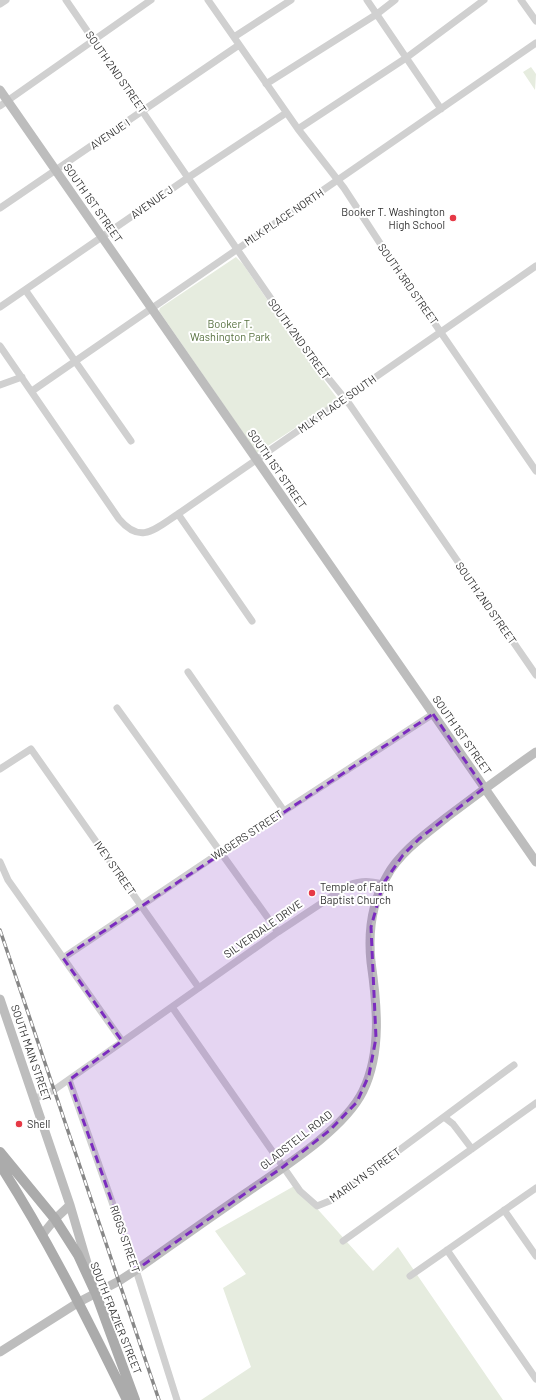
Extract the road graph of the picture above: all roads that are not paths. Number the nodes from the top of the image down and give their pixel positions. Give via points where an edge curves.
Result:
1 (6, 0) edge
2 (66, 0) edge
3 (151, 0) edge
4 (208, 0) edge
5 (291, 0) edge
6 (367, 0) edge
7 (395, 0) edge
8 (484, 0) edge
9 (522, 0) edge
10 (0, 4) edge
11 (377, 14) junction
12 (536, 21) edge
13 (234, 37) junction
14 (94, 40) junction
15 (536, 43) edge
16 (239, 45) junction
17 (406, 58) junction
18 (266, 84) junction
19 (0, 90) edge
20 (4, 103) edge
21 (441, 109) junction
22 (144, 111) junction
23 (286, 113) junction
24 (298, 129) junction
25 (56, 170) junction
26 (188, 177) junction
27 (337, 180) junction
28 (0, 208) edge
29 (103, 237) junction
30 (238, 249) junction
31 (535, 270) edge
32 (26, 291) junction
33 (0, 308) edge
34 (151, 309) junction
35 (441, 332) junction
36 (0, 346) edge
37 (75, 361) junction
38 (22, 377) junction
39 (0, 385) edge
40 (32, 391) junction
41 (344, 399) junction
42 (131, 440) dead end
43 (256, 460) junction
44 (536, 471) edge
45 (178, 514) junction
46 (252, 621) dead end
47 (188, 672) dead end
48 (536, 675) edge
49 (117, 708) dead end
50 (433, 714) junction
51 (536, 752) edge
52 (0, 769) edge
53 (484, 788) junction
54 (284, 811) junction
55 (221, 852) junction
56 (0, 862) edge
57 (536, 862) edge
58 (383, 884) junction
59 (142, 906) junction
60 (278, 932) junction
61 (63, 958) junction
62 (199, 988) junction
63 (0, 999) edge
64 (172, 1007) junction
65 (122, 1042) junction
66 (514, 1065) dead end
67 (69, 1080) junction
68 (34, 1099) junction
69 (536, 1103) edge
70 (444, 1118) junction
71 (472, 1149) junction
72 (0, 1152) edge
73 (0, 1165) edge
74 (283, 1167) junction
75 (536, 1188) edge
76 (70, 1205) junction
77 (504, 1210) junction
78 (55, 1219) junction
79 (42, 1235) junction
80 (343, 1241) dead end
81 (447, 1250) junction
82 (536, 1256) edge
83 (136, 1270) junction
84 (410, 1276) dead end
85 (96, 1294) junction
86 (79, 1302) junction
87 (0, 1352) edge
88 (536, 1379) edge
89 (127, 1400) edge
90 (135, 1400) edge
91 (177, 1400) edge

1 - 10 street
2 - 14 street, SOUTH 2ND STREET
3 - 14 street
4 - 13 street, SOUTH 3RD STREET
5 - 13 street
6 - 11 street
7 - 11 street
8 - 17 street
9 - 12 street
11 - 17 street
11 - 18 street
13 - 16 street, SOUTH 3RD STREET
14 - 20 street
14 - 22 street, SOUTH 2ND STREET
15 - 21 street, MLK PLACE NORTH
16 - 18 street, SOUTH 3RD STREET
16 - 22 street, AVENUE I
17 - 21 street
17 - 24 street
18 - 23 street, SOUTH 3RD STREET
19 - 20 street, SOUTH 1ST STREET
20 - 25 street, SOUTH 1ST STREET
21 - 27 street, MLK PLACE NORTH
22 - 25 street, AVENUE I
22 - 26 street, SOUTH 2ND STREET
23 - 24 street, SOUTH 3RD STREET
23 - 26 street, AVENUE J
24 - 27 street, SOUTH 3RD STREET
25 - 28 street, AVENUE I
25 - 29 street, SOUTH 1ST STREET
26 - 29 street, AVENUE J
26 - 30 street, SOUTH 2ND STREET
27 - 30 street, MLK PLACE NORTH
27 - 35 street, SOUTH 3RD STREET
29 - 32 street, AVENUE J
29 - 34 street, SOUTH 1ST STREET
30 - 34 street, MLK PLACE NORTH
30 - 41 street, SOUTH 2ND STREET via 311,357
31 - 35 street, MLK PLACE SOUTH
32 - 33 street, AVENUE J
32 - 37 street
34 - 37 street, MLK PLACE NORTH
34 - 43 street, SOUTH 1ST STREET
35 - 41 street, MLK PLACE SOUTH
35 - 44 street, SOUTH 3RD STREET
36 - 38 street
37 - 40 street, MLK PLACE NORTH
37 - 42 street
38 - 39 street
38 - 40 street
40 - 45 street, MLK PLACE SOUTH via 128,530 143,533
41 - 43 street, MLK PLACE SOUTH
41 - 48 street, SOUTH 2ND STREET
43 - 45 street, MLK PLACE SOUTH
43 - 50 street, SOUTH 1ST STREET
45 - 46 street
47 - 54 street
49 - 55 street
50 - 53 street, SOUTH 1ST STREET
50 - 54 street, WAGERS STREET
51 - 53 street
52 - 59 street, IVEY STREET via 31,749
53 - 57 street, SOUTH 1ST STREET
53 - 58 street via 419,839 387,875
54 - 55 street, WAGERS STREET
55 - 59 street, WAGERS STREET
55 - 60 street
56 - 61 street via 8,880
58 - 60 street, SILVERDALE DRIVE via 365,881 349,885
58 - 74 street, GLADSTELL ROAD via 373,909 371,927 376,1038 374,1060 364,1090 351,1110 330,1130
59 - 61 street, WAGERS STREET
59 - 62 street, IVEY STREET
60 - 62 street, SILVERDALE DRIVE
61 - 65 street
62 - 64 street, SILVERDALE DRIVE
63 - 68 street, SOUTH MAIN STREET
64 - 65 street, SILVERDALE DRIVE
64 - 74 street, MARILYN STREET
65 - 67 street, SILVERDALE DRIVE
66 - 70 street, MARILYN STREET
67 - 68 street, SILVERDALE DRIVE
67 - 83 street, RIGGS STREET
68 - 76 street, SOUTH MAIN STREET
69 - 71 street
70 - 71 street via 453,1124
70 - 74 street, MARILYN STREET via 332,1200 318,1206 300,1191
71 - 80 street
72 - 78 main road, SOUTH FRAZIER STREET
73 - 79 main road, SOUTH FRAZIER STREET
74 - 83 street, GLADSTELL ROAD
75 - 77 street
76 - 78 street
76 - 85 street, SOUTH MAIN STREET
77 - 81 street
77 - 82 street
78 - 79 street
78 - 85 main road, SOUTH FRAZIER STREET via 78,1255
79 - 86 main road, SOUTH FRAZIER STREET
81 - 84 street
81 - 88 street
83 - 85 street, GLADSTELL ROAD
83 - 91 street, RIGGS STREET
85 - 86 street, GLADSTELL ROAD
85 - 90 main road, SOUTH FRAZIER STREET
86 - 87 street, GLADSTELL ROAD
86 - 89 main road, SOUTH FRAZIER STREET

